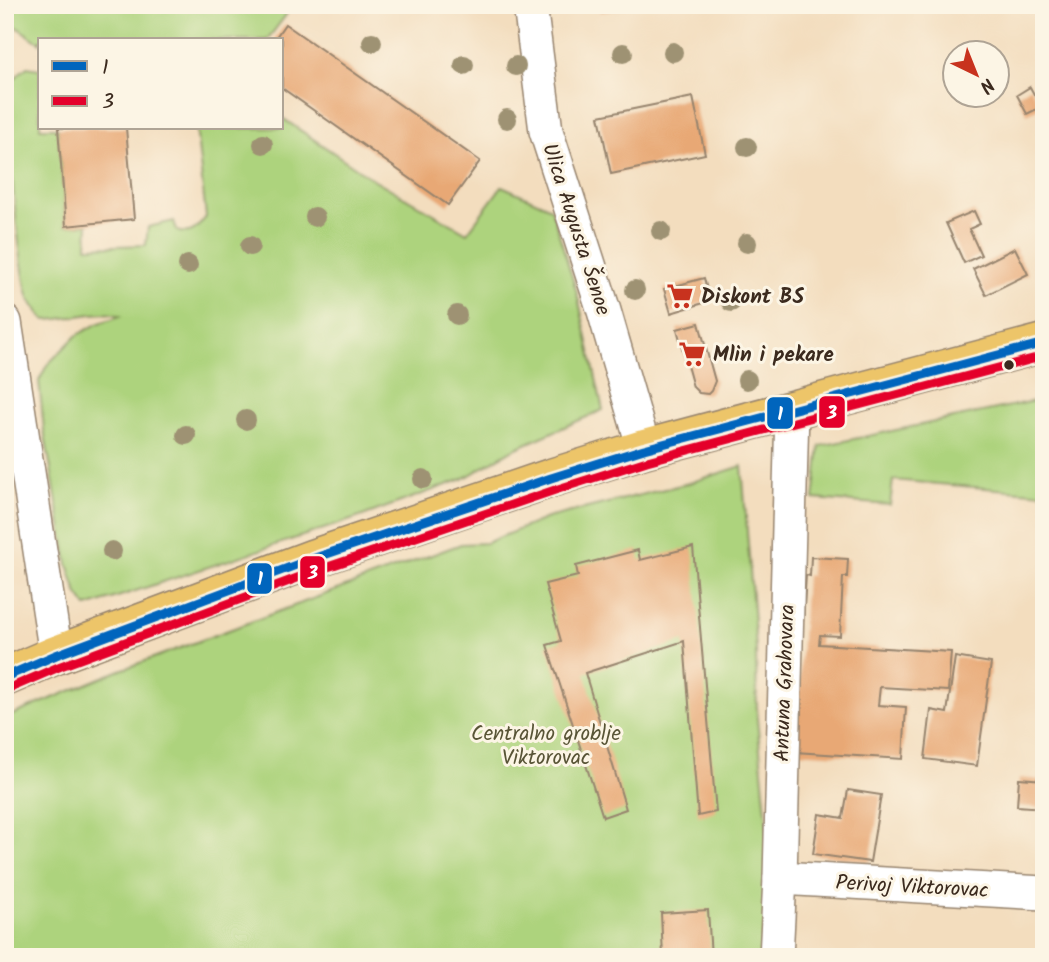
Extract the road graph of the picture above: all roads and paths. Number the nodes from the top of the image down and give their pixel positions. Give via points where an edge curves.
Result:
1 (530, 5) edge
2 (5, 322) edge
3 (1044, 343) edge
4 (8, 357) edge
5 (792, 410) junction
6 (644, 449) junction
7 (56, 655) junction
8 (5, 677) edge
9 (780, 878) junction
10 (1044, 893) edge
11 (776, 957) edge

1 - 6 street, Ulica Augusta Šenoe via 546,131
2 - 4 street
3 - 5 main road
4 - 7 street
5 - 6 main road
5 - 9 street, Antuna Grahovara
6 - 7 main road via 312,559
7 - 8 main road
9 - 10 street, Perivoj Viktorovac
9 - 11 street, Antuna Grahovara

